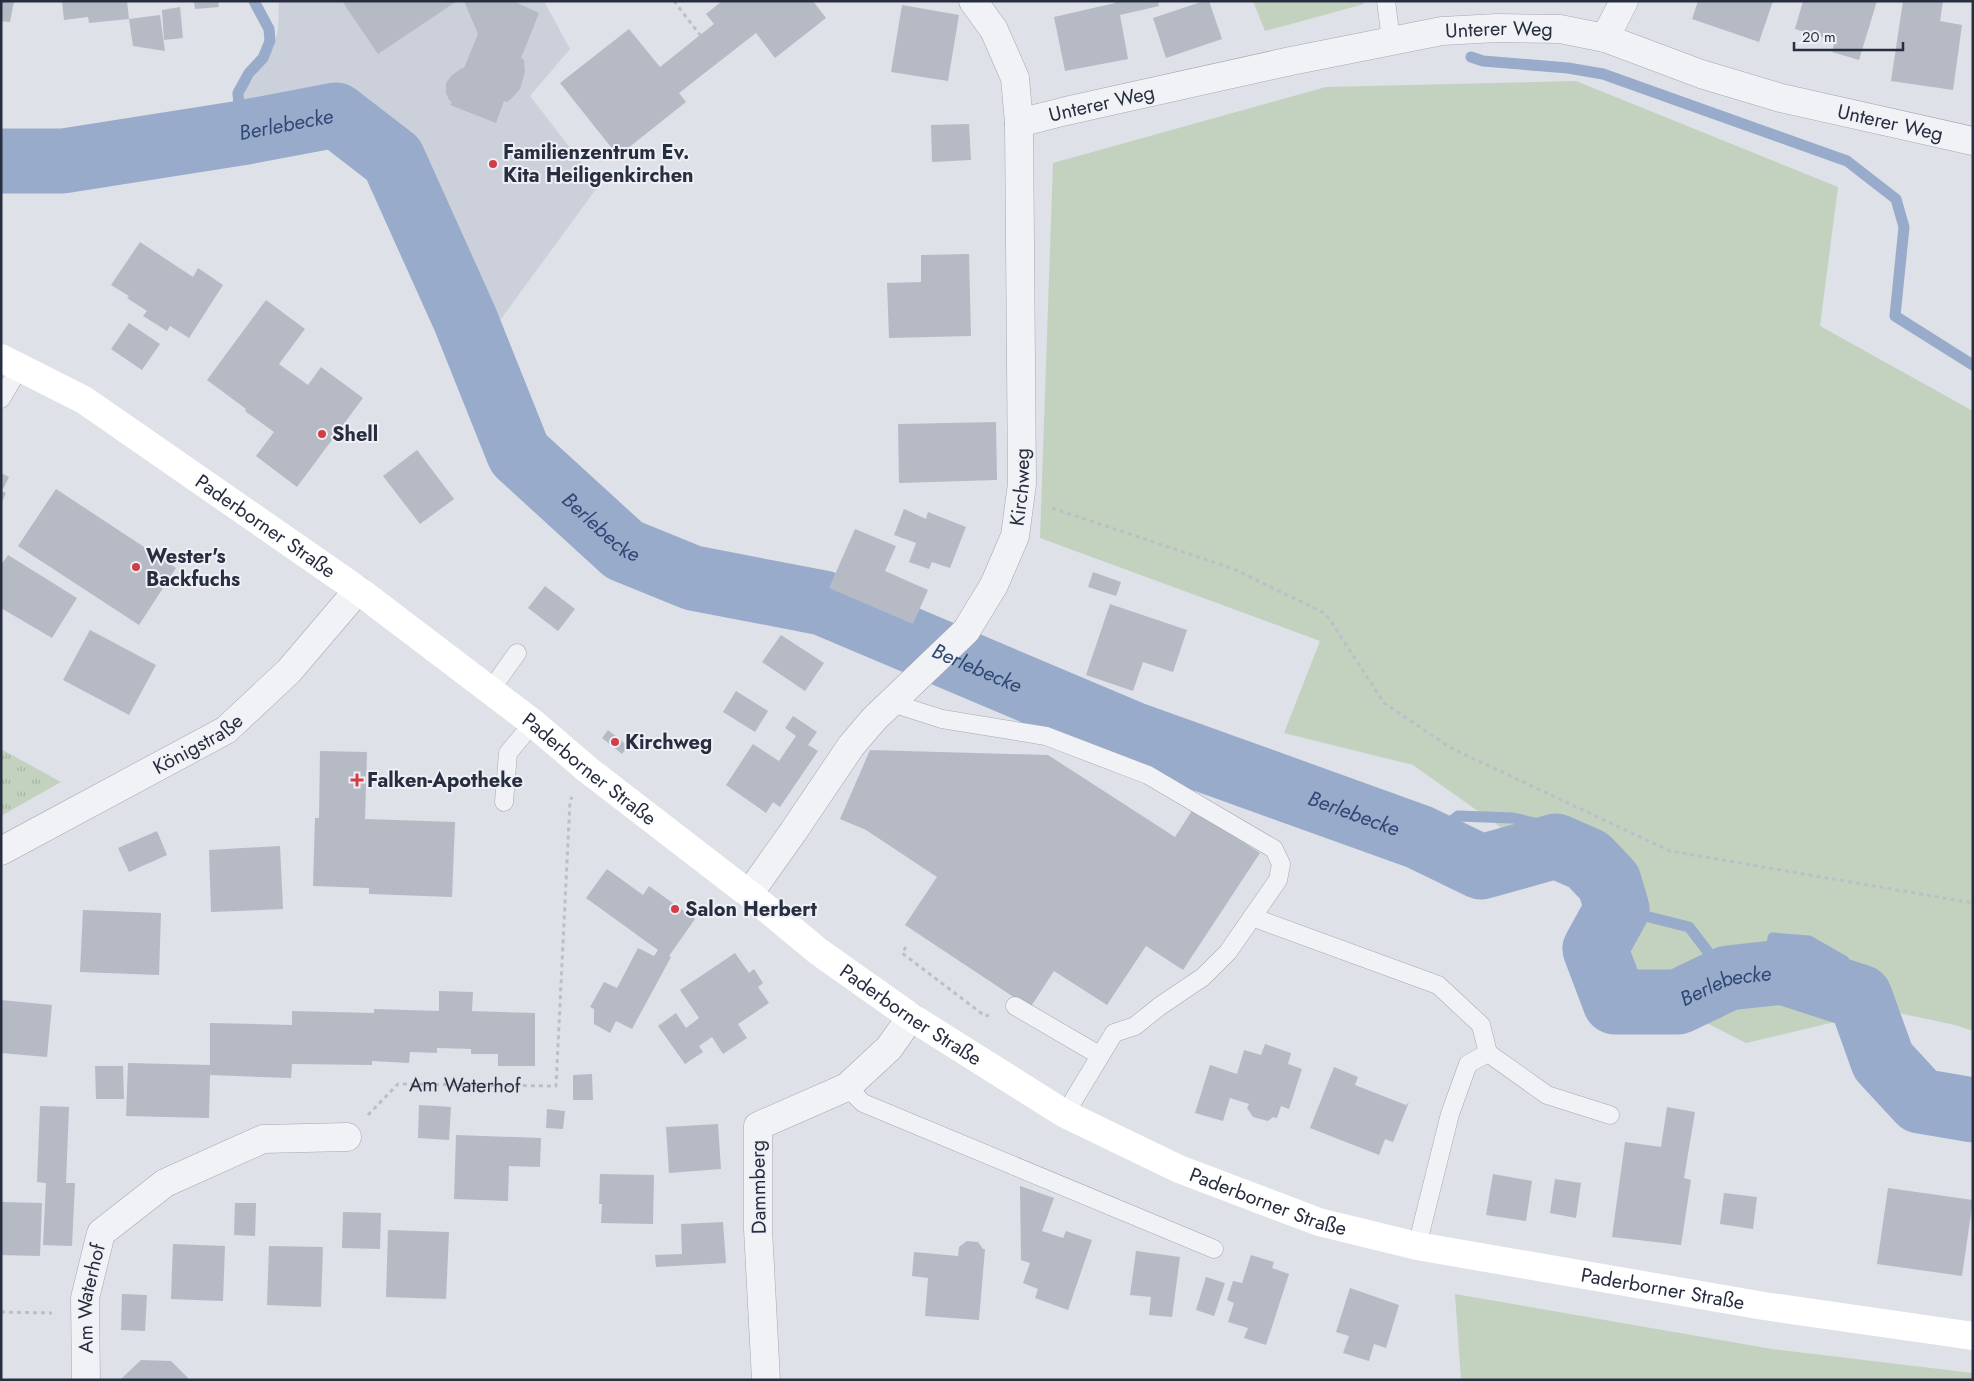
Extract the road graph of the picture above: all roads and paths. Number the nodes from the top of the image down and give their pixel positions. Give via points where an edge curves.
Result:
1 (674, 1) edge
2 (973, 1) edge
3 (1386, 1) edge
4 (1624, 1) edge
5 (700, 35) dead end
6 (1605, 38) junction
7 (1391, 40) junction
8 (1019, 123) junction
9 (1973, 141) edge
10 (11, 363) edge
11 (1, 399) edge
12 (1020, 498) junction
13 (358, 590) junction
14 (516, 653) dead end
15 (490, 691) junction
16 (901, 695) junction
17 (532, 723) junction
18 (588, 770) junction
19 (504, 802) dead end
20 (1, 851) edge
21 (749, 894) junction
22 (1973, 903) edge
23 (1252, 917) junction
24 (906, 947) dead end
25 (1015, 1006) joint
26 (911, 1018) junction
27 (1488, 1053) junction
28 (1099, 1055) junction
29 (847, 1087) junction
30 (1065, 1114) junction
31 (1610, 1115) dead end
32 (347, 1137) joint
33 (1417, 1246) junction
34 (1214, 1249) dead end
35 (1, 1312) edge
36 (85, 1313) junction
37 (1973, 1336) edge
38 (86, 1380) edge
39 (766, 1380) edge

1 - 5 path
2 - 8 street, Kirchweg via 994,30 1015,78
3 - 7 lane
4 - 6 street
6 - 7 street, Unterer Weg via 1560,29 1497,28 1442,31
6 - 9 street, Unterer Weg via 1701,74 1781,98
7 - 8 street, Unterer Weg
8 - 12 street, Kirchweg
10 - 11 lane
10 - 13 main road, Paderborner Straße via 84,400
12 - 16 street, Kirchweg via 1015,536 994,585 966,631
12 - 22 path via 1234,570 1326,614 1384,703 1451,748 1670,851
13 - 15 main road, Paderborner Straße
13 - 20 street, Königstraße via 289,671 226,730
14 - 15 lane
15 - 17 main road, Paderborner Straße
16 - 21 street, Kirchweg via 851,746
16 - 23 lane via 942,719 1046,736 1148,774 1274,848 1282,864 1278,880
17 - 18 main road, Paderborner Straße
17 - 19 lane via 508,753
18 - 21 main road, Paderborner Straße
18 - 32 path, Am Waterhof via 570,801 556,1086 398,1084
21 - 26 main road, Paderborner Straße via 819,952
23 - 27 lane via 1438,985 1481,1025
23 - 28 lane via 1228,952 1203,977 1135,1026 1114,1033
24 - 25 path via 902,953 985,1016
25 - 28 lane
26 - 29 street, Dammberg via 889,1048
26 - 30 main road, Paderborner Straße
27 - 31 lane via 1546,1095
27 - 33 lane via 1468,1064 1450,1114
28 - 30 lane
29 - 34 lane via 863,1103
29 - 39 street, Dammberg via 758,1126 758,1229
30 - 33 main road, Paderborner Straße via 1179,1169 1310,1219
32 - 36 street, Am Waterhof via 263,1139 165,1183 101,1233 85,1298
33 - 37 main road, Paderborner Straße via 1764,1306
35 - 36 path
36 - 38 street, Am Waterhof

